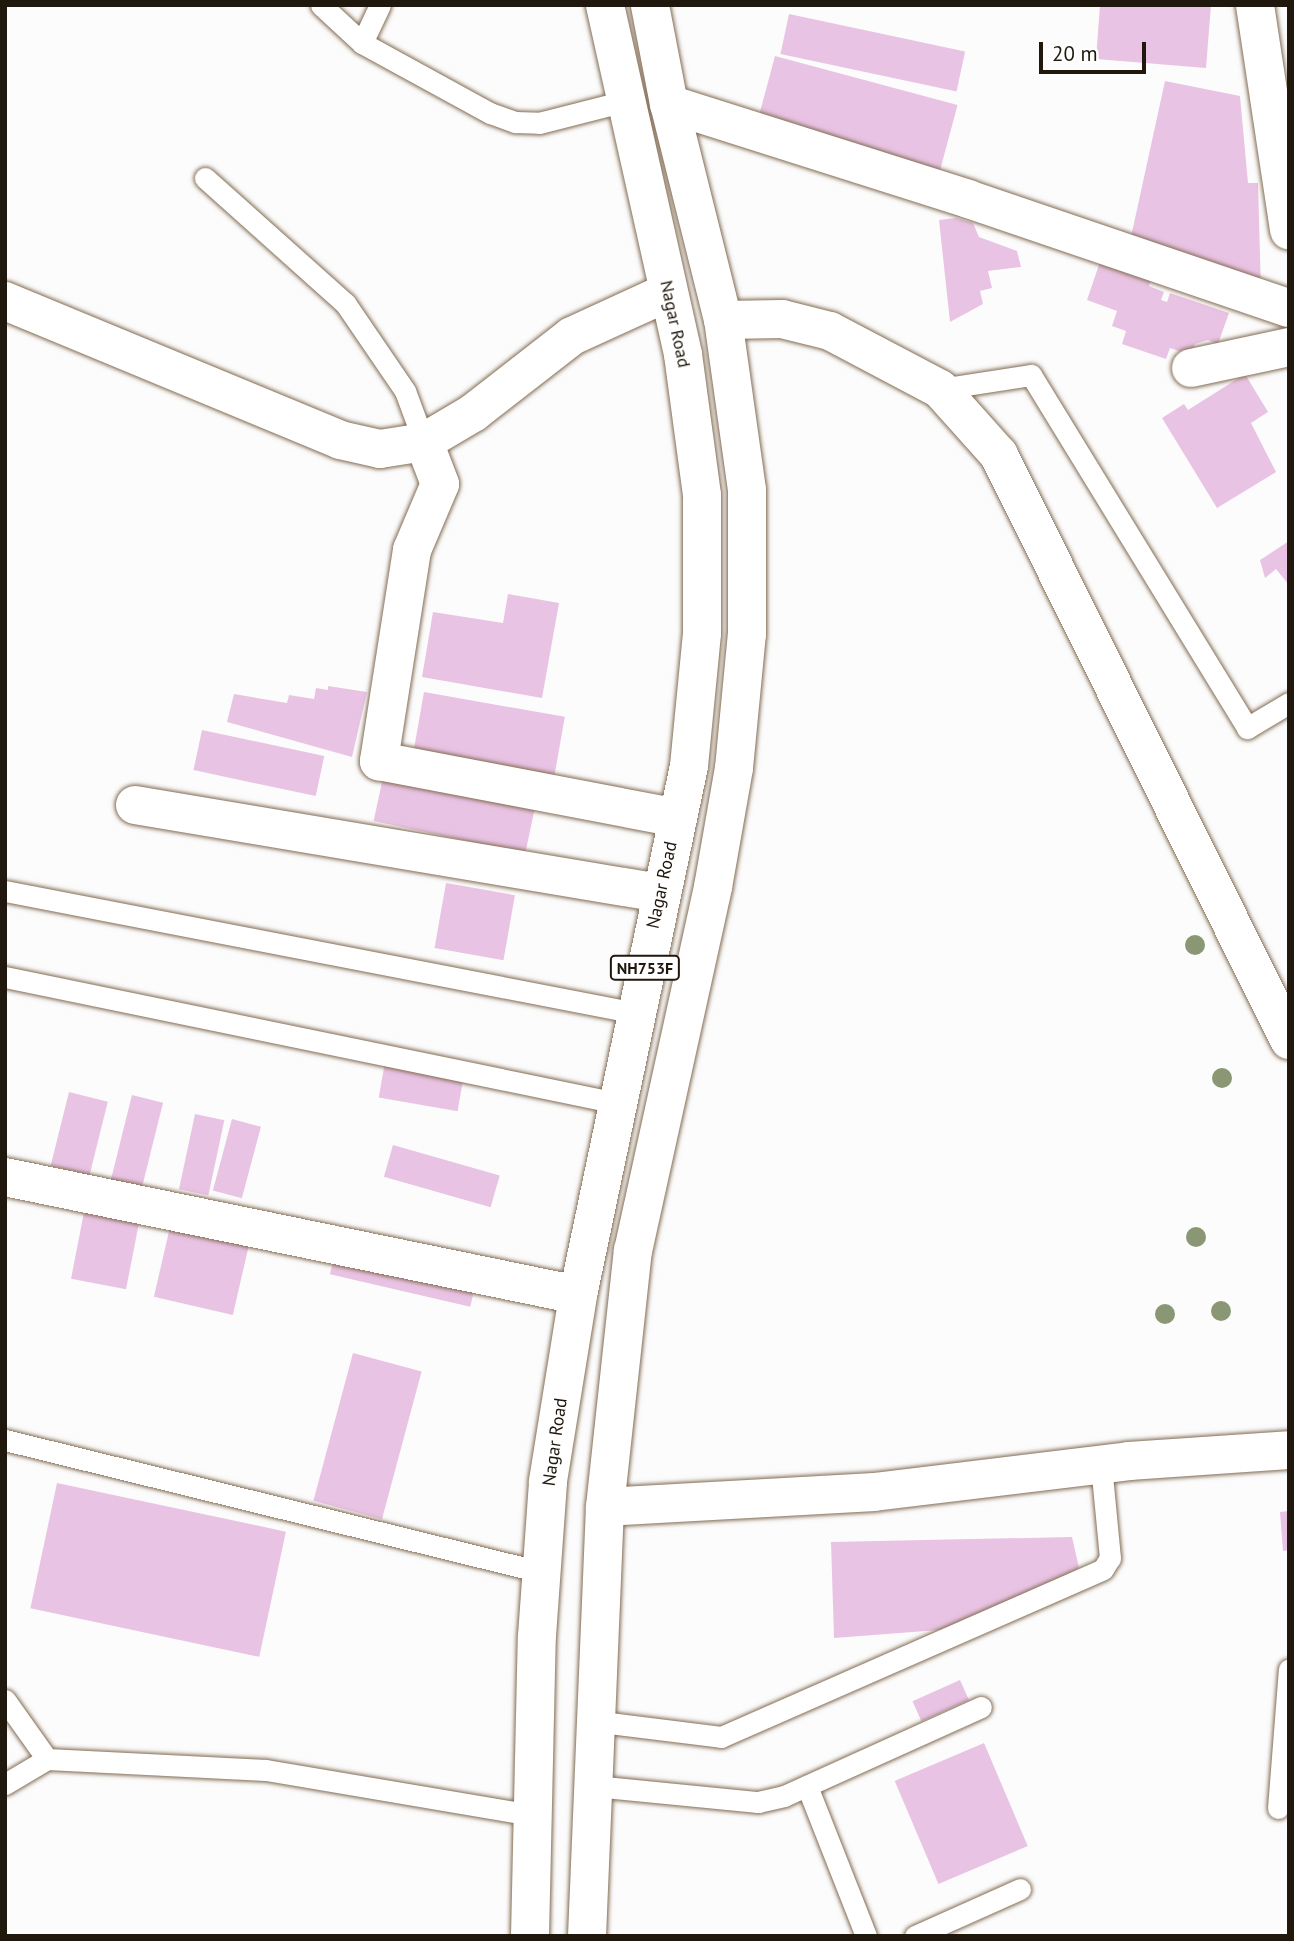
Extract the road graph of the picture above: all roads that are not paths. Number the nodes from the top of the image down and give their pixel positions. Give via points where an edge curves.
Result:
1 (321, 5) edge
2 (380, 5) edge
3 (605, 5) edge
4 (650, 5) edge
5 (1255, 5) edge
6 (362, 43) junction
7 (625, 102) junction
8 (669, 104) junction
9 (205, 178) dead end
10 (1289, 230) edge
11 (668, 292) junction
12 (5, 301) edge
13 (1289, 308) edge
14 (723, 320) junction
15 (1289, 347) edge
16 (1191, 368) dead end
17 (940, 389) junction
18 (424, 442) junction
19 (1289, 703) edge
20 (135, 805) dead end
21 (677, 818) junction
22 (5, 891) edge
23 (660, 893) junction
24 (5, 977) edge
25 (636, 1013) junction
26 (1289, 1040) edge
27 (617, 1103) junction
28 (5, 1177) edge
29 (578, 1295) junction
30 (5, 1440) edge
31 (1289, 1450) edge
32 (1101, 1464) junction
33 (605, 1507) junction
34 (541, 1572) junction
35 (1289, 1669) edge
36 (5, 1700) edge
37 (981, 1707) dead end
38 (593, 1721) junction
39 (47, 1759) junction
40 (5, 1784) edge
41 (594, 1786) junction
42 (807, 1786) junction
43 (1278, 1808) dead end
44 (531, 1815) junction
45 (1020, 1889) dead end
46 (530, 1936) edge
47 (587, 1936) edge
48 (866, 1936) edge
49 (915, 1936) edge

1 - 6 lane
2 - 6 lane
3 - 7 main road, Nagar Road / NH753F
4 - 8 main road, NH753F
5 - 10 main road
6 - 7 lane via 515,122 539,123
7 - 11 main road, Nagar Road / NH753F
8 - 13 main road
8 - 14 main road, NH753F
9 - 18 lane via 345,303 380,347 405,391
11 - 18 main road via 572,336 473,413
11 - 21 main road, Nagar Road / NH753F via 683,354 702,495 702,633 689,766
12 - 18 main road via 340,440 380,449
14 - 17 main road via 782,319 830,331
14 - 33 main road, NH753F via 747,490 747,634 736,755 713,887 634,1251
15 - 16 main road
17 - 19 lane via 1031,376 1247,728
17 - 26 main road via 999,455
18 - 21 main road via 440,484 412,550 379,761
20 - 23 main road
21 - 23 main road, Nagar Road / NH753F
22 - 25 lane
23 - 25 main road, Nagar Road / NH753F
24 - 27 lane
25 - 27 main road, Nagar Road / NH753F
27 - 29 main road, Nagar Road / NH753F
28 - 29 main road
29 - 34 main road, Nagar Road / NH753F via 548,1481
30 - 34 lane
31 - 32 main road
32 - 33 main road via 874,1492
32 - 38 lane via 1110,1558 1103,1569 721,1737
33 - 38 main road, NH753F
34 - 44 main road, Nagar Road / NH753F
35 - 43 lane
36 - 39 lane
37 - 42 lane
38 - 41 main road, NH753F
39 - 40 lane
39 - 44 lane via 266,1770
41 - 42 lane via 734,1802 758,1802
41 - 47 main road, NH753F
42 - 48 lane
44 - 46 main road, Nagar Road / NH753F
45 - 49 lane

